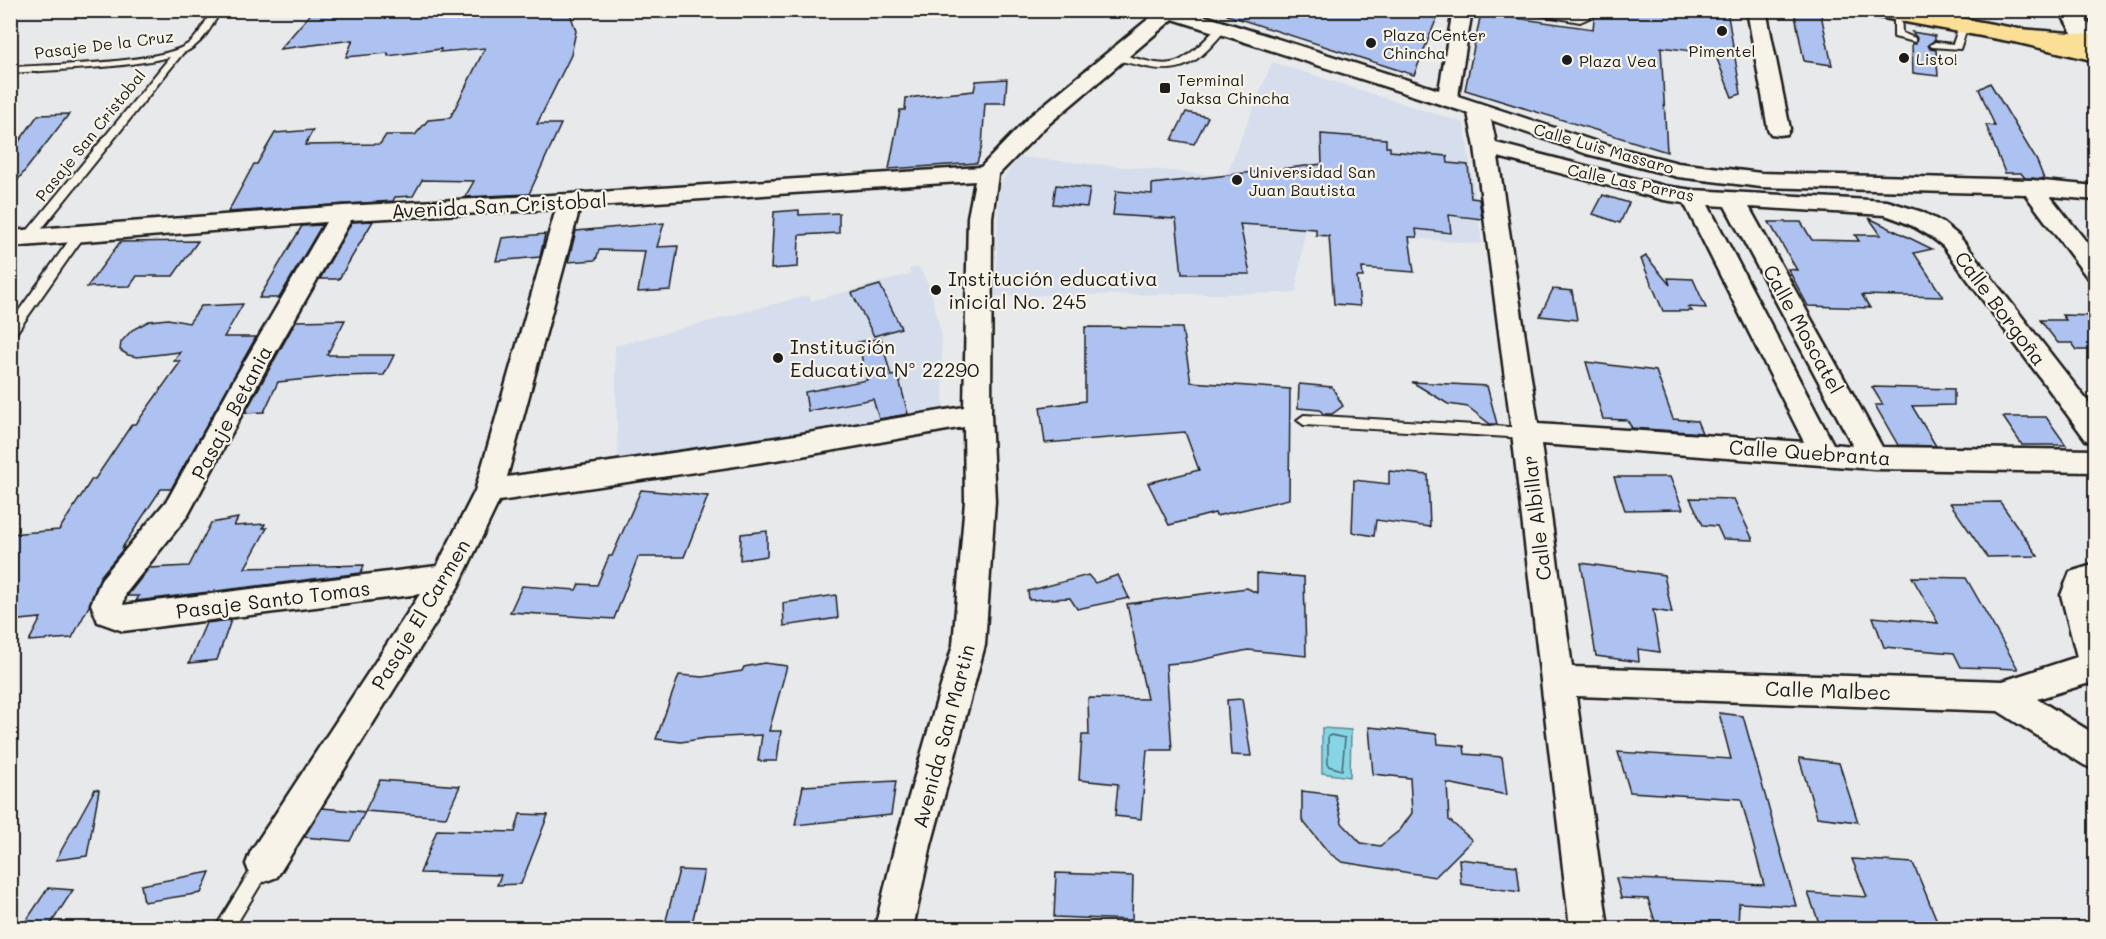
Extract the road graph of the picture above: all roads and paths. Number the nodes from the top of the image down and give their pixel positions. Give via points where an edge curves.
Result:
1 (217, 10) edge
2 (1463, 10) edge
3 (1517, 10) edge
4 (1589, 10) edge
5 (1756, 10) edge
6 (2070, 10) edge
7 (1167, 11) edge
8 (1888, 12) edge
9 (1963, 25) junction
10 (1221, 29) junction
11 (1912, 40) dead end
12 (1935, 45) dead end
13 (2094, 49) edge
14 (177, 53) junction
15 (1116, 56) junction
16 (10, 70) edge
17 (1446, 101) junction
18 (1478, 109) junction
19 (1779, 129) dead end
20 (1486, 147) junction
21 (987, 173) junction
22 (2032, 187) junction
23 (2096, 192) edge
24 (1693, 197) junction
25 (570, 201) junction
26 (1734, 201) junction
27 (1887, 208) joint
28 (343, 213) junction
29 (79, 235) junction
30 (20, 239) edge
31 (2096, 272) edge
32 (10, 333) edge
33 (977, 415) junction
34 (1304, 420) dead end
35 (1526, 433) junction
36 (2096, 433) edge
37 (1822, 453) junction
38 (1874, 458) junction
39 (2096, 461) edge
40 (489, 491) junction
41 (447, 578) junction
42 (2088, 579) edge
43 (107, 604) joint
44 (2095, 666) edge
45 (1556, 681) junction
46 (2003, 696) junction
47 (2096, 754) edge
48 (264, 864) joint
49 (224, 928) edge
50 (894, 928) edge
51 (1588, 928) edge

1 - 14 lane, Pasaje De la Cruz via 199,40
2 - 17 street
3 - 4 lane via 1580,19
5 - 19 street
6 - 13 street
7 - 10 street, Calle Luis Massaro
7 - 15 street
8 - 9 main road
8 - 11 lane via 1897,35
9 - 12 lane via 1957,47
9 - 13 main road
10 - 15 lane via 1188,63 1179,67 1156,68
10 - 17 street, Calle Luis Massaro
14 - 16 lane, Pasaje De la Cruz
14 - 30 lane, Pasaje San Cristobal
15 - 21 street via 1037,122
17 - 18 street, Calle Luis Massaro
18 - 20 street, Calle Albillar
18 - 22 street, Calle Luis Massaro via 1595,149 1678,170 1761,180
20 - 24 street, Calle Las Parras
20 - 35 street, Calle Albillar
21 - 25 street, Avenida San Cristobal
21 - 33 street, Avenida San Martin via 980,217
22 - 23 street, Calle Luis Massaro
22 - 31 street
24 - 26 street, Calle Las Parras
24 - 37 street, Calle Moscatel
25 - 28 street, Avenida San Cristobal
25 - 40 street, Pasaje El Carmen
26 - 27 street, Calle Las Parras
26 - 38 street, Calle Moscatel
27 - 36 street, Calle Borgoña via 1914,217 1951,241
28 - 29 street, Avenida San Cristobal
28 - 43 street, Pasaje Betania via 178,507 120,578
29 - 30 street, Avenida San Cristobal
29 - 32 lane
33 - 40 street
33 - 50 street, Avenida San Martin via 980,501 969,645
34 - 35 lane
35 - 37 street, Calle Quebranta
35 - 45 street, Calle Albillar
37 - 38 street, Calle Quebranta
38 - 39 street, Calle Quebranta
40 - 41 street, Pasaje El Carmen
41 - 43 street, Pasaje Santo Tomas via 123,618 109,613
41 - 48 street, Pasaje El Carmen
42 - 44 street via 2078,595
44 - 46 street, Calle Malbec
45 - 46 street, Calle Malbec
45 - 51 street, Calle Albillar
46 - 47 street
48 - 49 lane, Pasaje El Carmen

